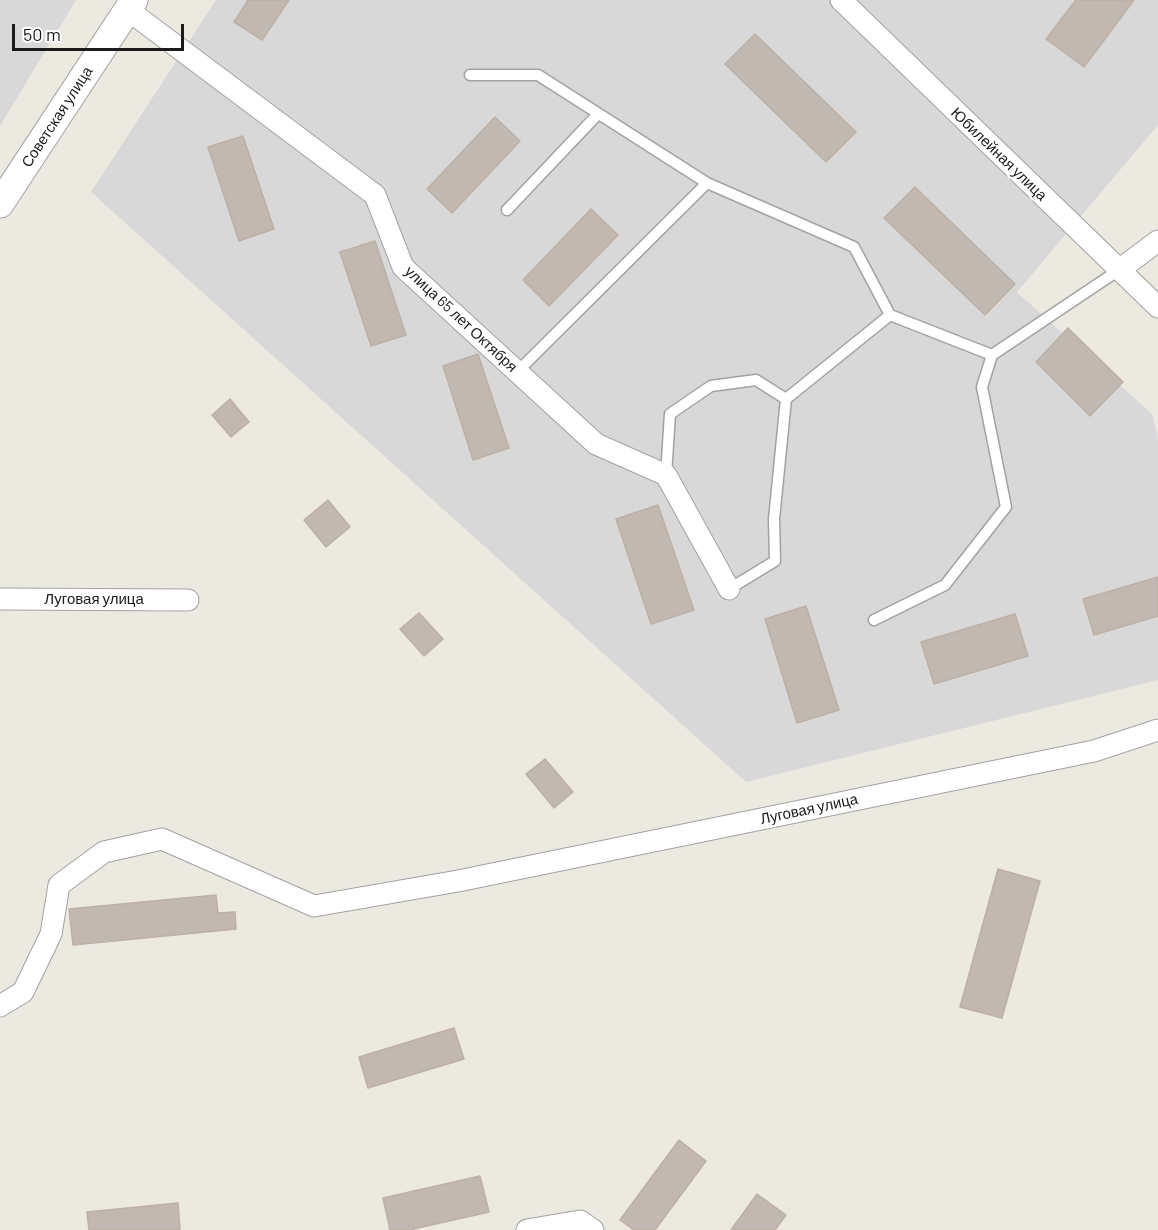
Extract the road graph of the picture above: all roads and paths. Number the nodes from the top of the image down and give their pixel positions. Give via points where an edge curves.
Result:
1 (854, 4) edge
2 (131, 5) edge
3 (470, 75) dead end
4 (598, 114) junction
5 (707, 183) junction
6 (0, 204) edge
7 (507, 210) dead end
8 (1158, 241) edge
9 (1119, 270) junction
10 (1158, 307) edge
11 (890, 315) junction
12 (992, 355) junction
13 (517, 372) junction
14 (786, 399) junction
15 (666, 475) junction
16 (729, 589) joint
17 (0, 599) edge
18 (188, 600) dead end
19 (874, 620) dead end
20 (1158, 730) edge
21 (0, 1006) edge
22 (527, 1230) edge
23 (593, 1230) edge

1 - 9 street, Юбилейная улица
2 - 6 street, Советская улица
2 - 13 street, улица 65 лет Октября via 375,195 403,267
3 - 4 lane via 538,75
4 - 5 lane
4 - 7 lane
5 - 11 lane via 854,247
5 - 13 lane
8 - 9 street
9 - 10 street, Юбилейная улица
9 - 12 lane
11 - 12 lane
11 - 14 lane
12 - 19 lane via 982,387 1006,507 945,585
13 - 15 street, улица 65 лет Октября via 596,444
14 - 15 lane via 756,380 711,386 670,414
14 - 16 lane via 774,519 775,561
15 - 16 street
17 - 18 street, Луговая улица
20 - 21 street, Луговая улица via 1094,751 458,881 314,906 162,839 104,852 59,885 51,934 23,992
22 - 23 street via 580,1221

